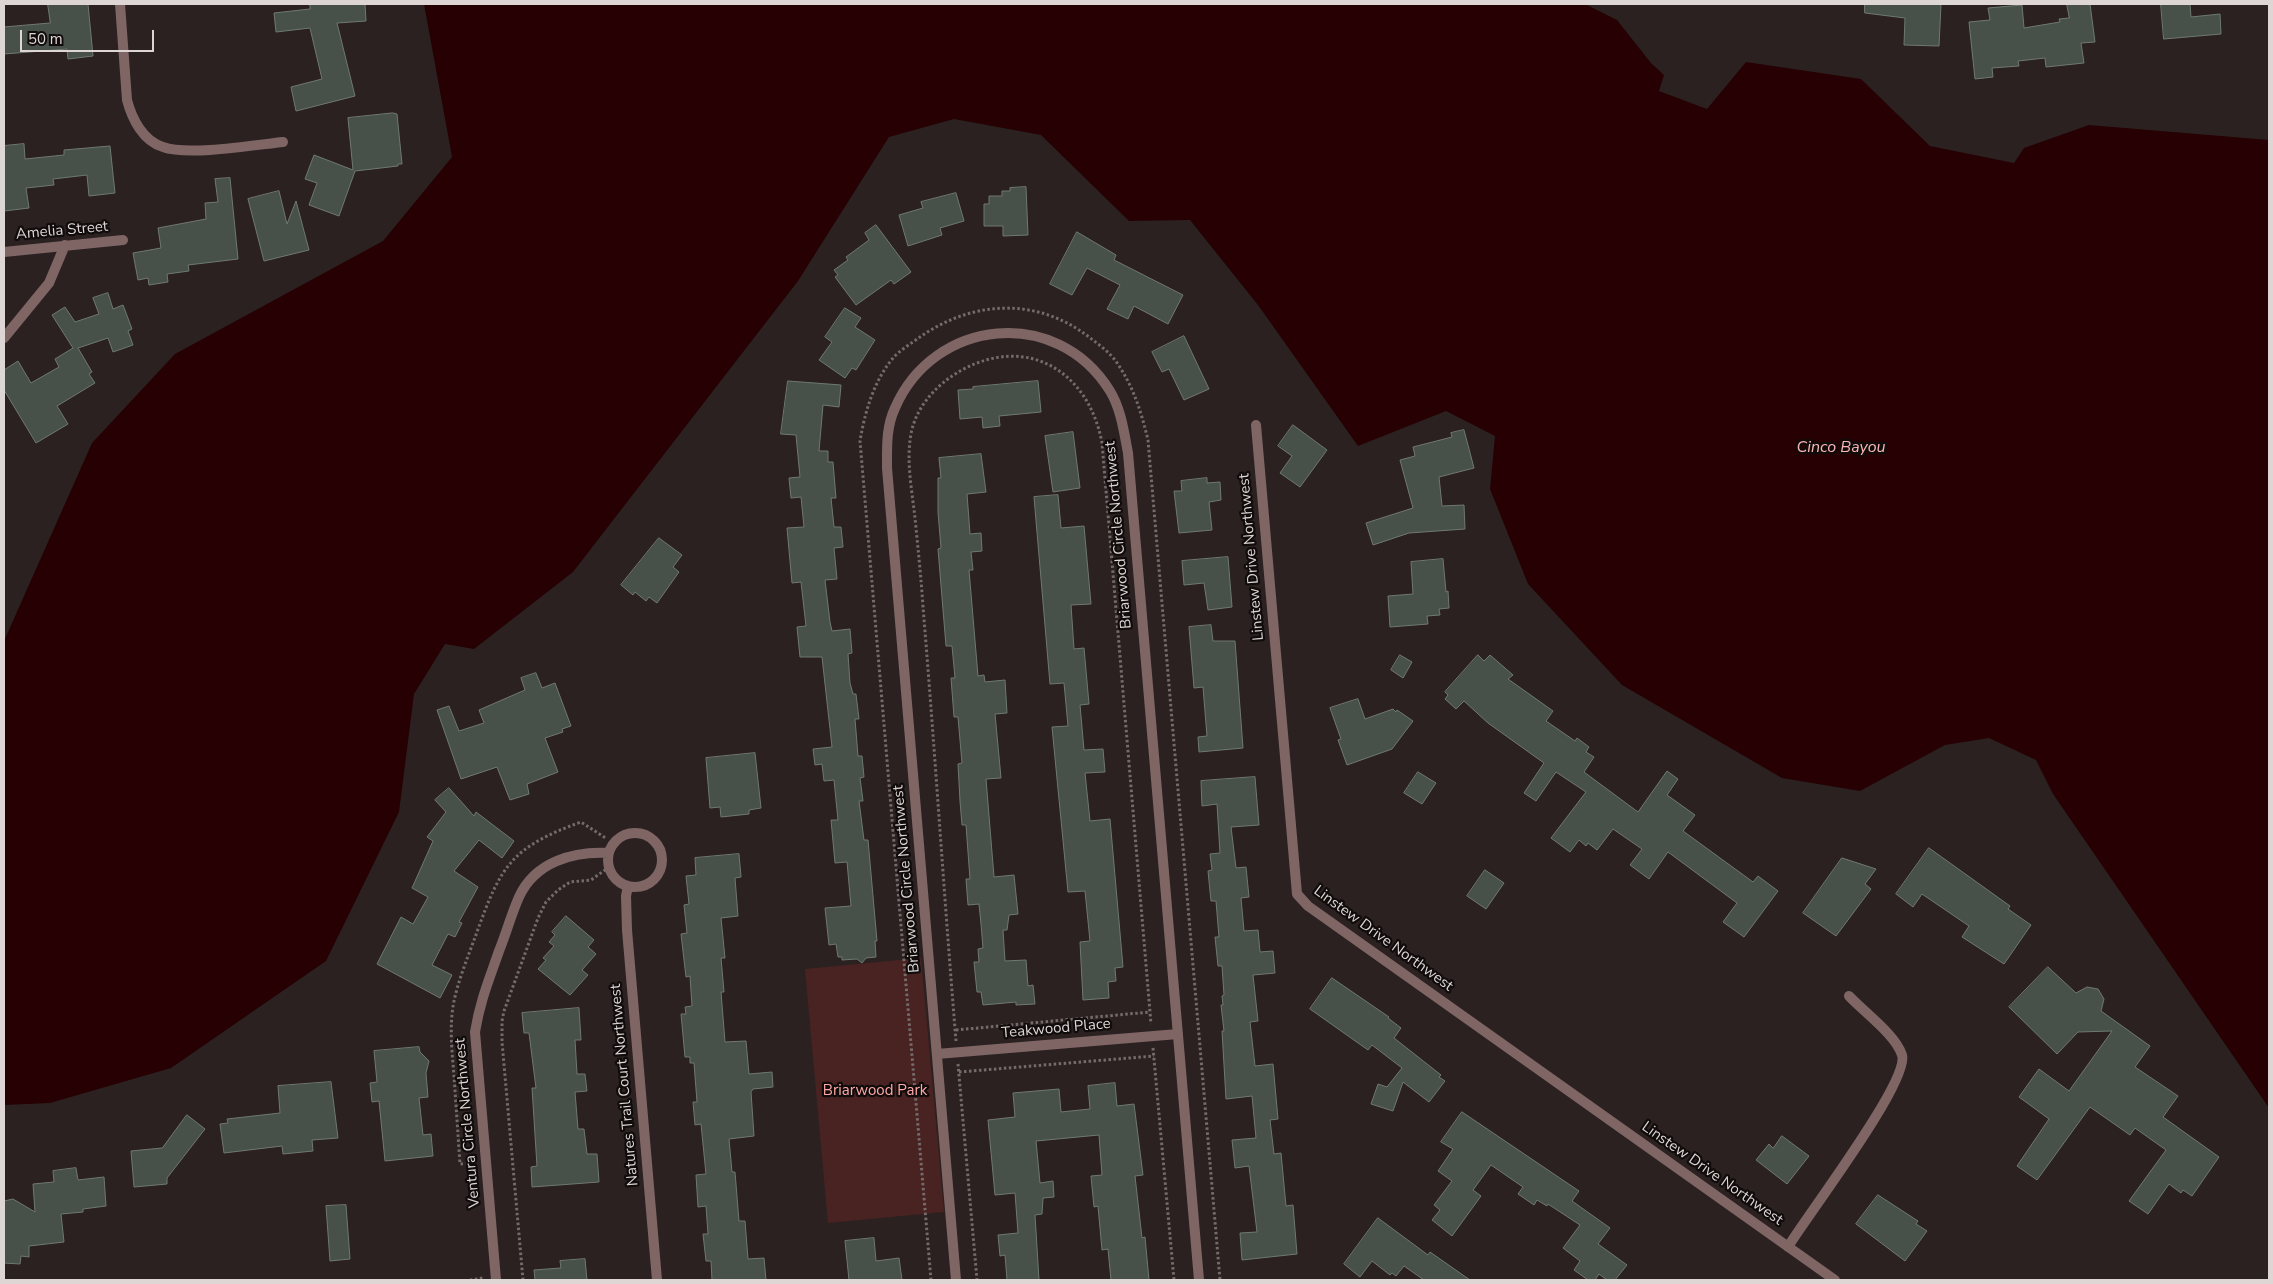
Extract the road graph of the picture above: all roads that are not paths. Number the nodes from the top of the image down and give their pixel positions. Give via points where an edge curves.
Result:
1 (120, 4) edge
2 (283, 142) dead end
3 (123, 240) dead end
4 (65, 245) junction
5 (4, 252) edge
6 (4, 338) edge
7 (1256, 425) dead end
8 (609, 853) junction
9 (628, 886) junction
10 (1850, 996) dead end
11 (1178, 1034) junction
12 (936, 1054) junction
13 (1788, 1247) junction
14 (496, 1280) edge
15 (657, 1280) edge
16 (956, 1280) edge
17 (1199, 1280) edge
18 (1835, 1280) edge

1 - 2 street via 127,100 130,113 150,140 173,149 214,149
3 - 4 street, Amelia Street
4 - 5 street, Amelia Street
4 - 6 street via 49,283
7 - 13 street, Linstew Drive Northwest via 1297,894 1308,906
8 - 9 street via 611,874
8 - 9 street via 622,836 632,833 652,839 659,847 662,862 656,877 648,884
8 - 14 street, Ventura Circle Northwest via 574,854 558,859 536,874 520,896 479,1005 475,1032
9 - 15 street, Natures Trail Court Northwest via 627,930
10 - 13 street via 1894,1042 1902,1056 1903,1068 1880,1113
11 - 12 street, Teakwood Place
11 - 12 street, Briarwood Circle Northwest via 1128,453 1122,425 1110,391 1089,365 1070,350 1025,334 989,334 969,338 947,348 921,368 895,408 887,440
11 - 17 street, Briarwood Circle Northwest
12 - 16 street, Briarwood Circle Northwest
13 - 18 street, Linstew Drive Northwest

